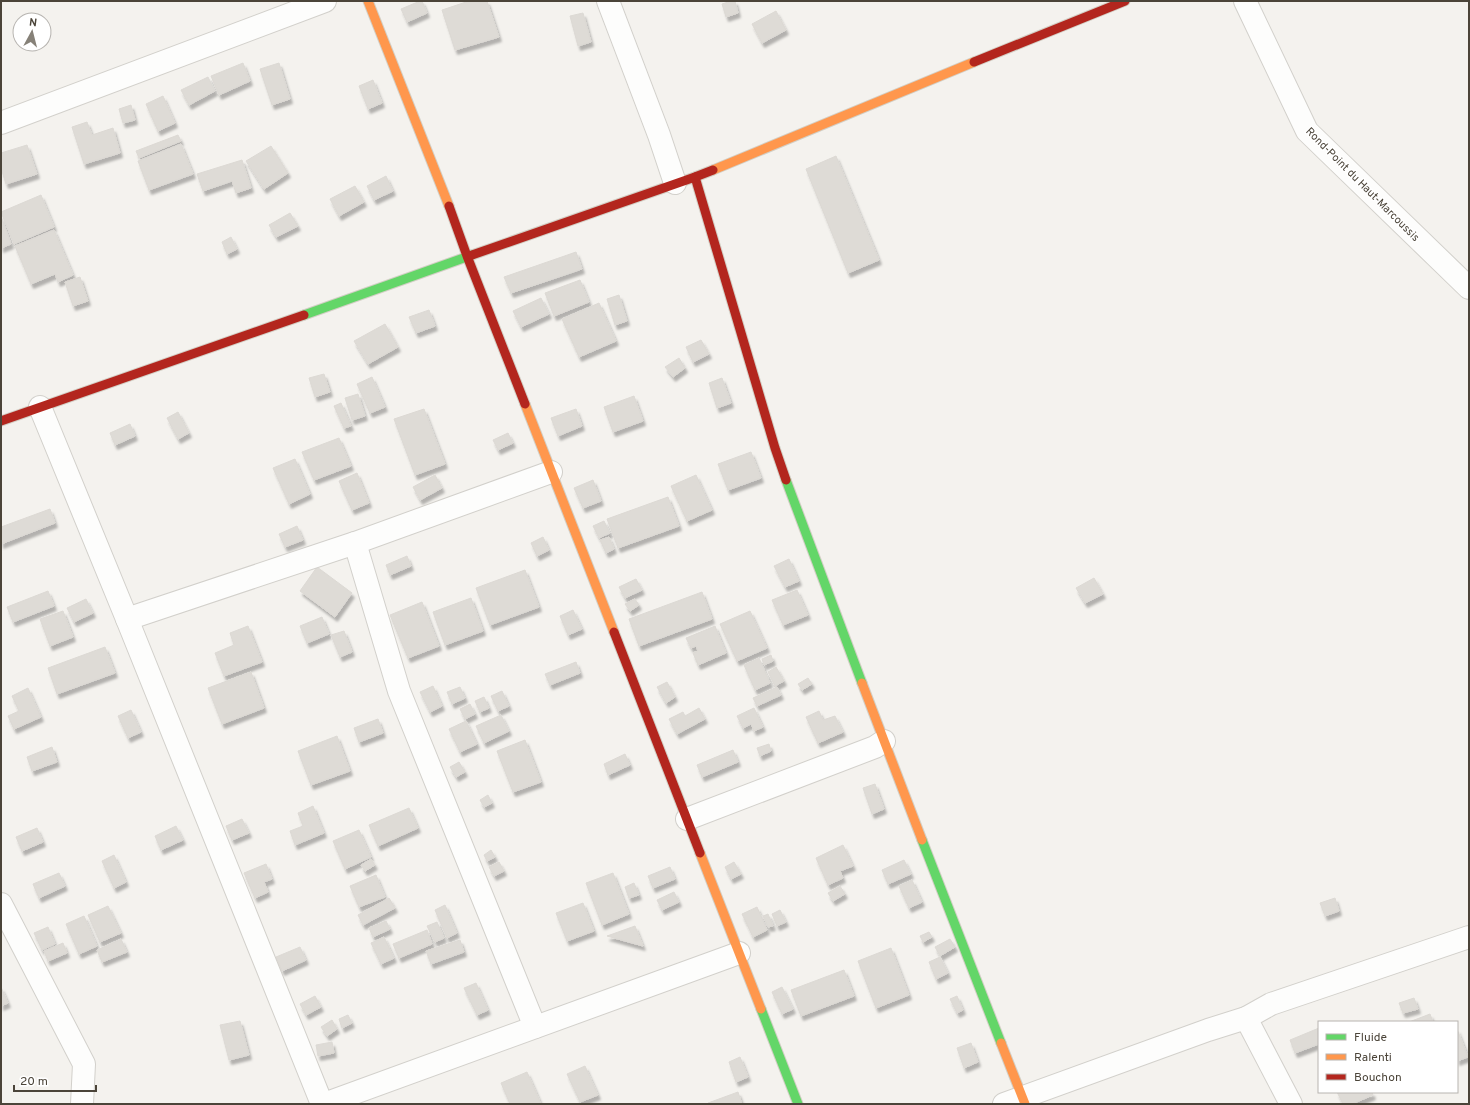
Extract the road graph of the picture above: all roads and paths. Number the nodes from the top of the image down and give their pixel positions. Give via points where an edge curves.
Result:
1 (325, 1) edge
2 (368, 1) edge
3 (608, 1) edge
4 (1125, 1) edge
5 (1245, 1) edge
6 (1, 124) edge
7 (695, 177) junction
8 (675, 183) junction
9 (467, 256) junction
10 (1469, 288) edge
11 (40, 407) junction
12 (1, 421) edge
13 (551, 472) junction
14 (355, 543) junction
15 (127, 620) junction
16 (884, 741) junction
17 (687, 819) junction
18 (1, 904) edge
19 (1469, 937) edge
20 (739, 953) junction
21 (1246, 1018) junction
22 (535, 1027) junction
23 (1017, 1102) edge
24 (82, 1104) edge
25 (323, 1104) edge
26 (798, 1104) edge
27 (1291, 1104) edge

1 - 6 street
2 - 9 street
3 - 8 street
4 - 7 street
5 - 10 street, Rond-Point du Haut-Marcoussis via 1307,131
7 - 8 street
7 - 16 street via 775,448
8 - 9 street
9 - 11 street
9 - 13 street
11 - 12 street
11 - 15 street
13 - 14 street
13 - 17 street
14 - 15 street
14 - 22 street via 399,691
15 - 25 street
16 - 17 street via 875,747
16 - 23 street
17 - 20 street
18 - 24 street via 84,1064
19 - 21 street via 1271,1004
20 - 22 street
20 - 26 street
21 - 23 street
21 - 27 street
22 - 25 street

